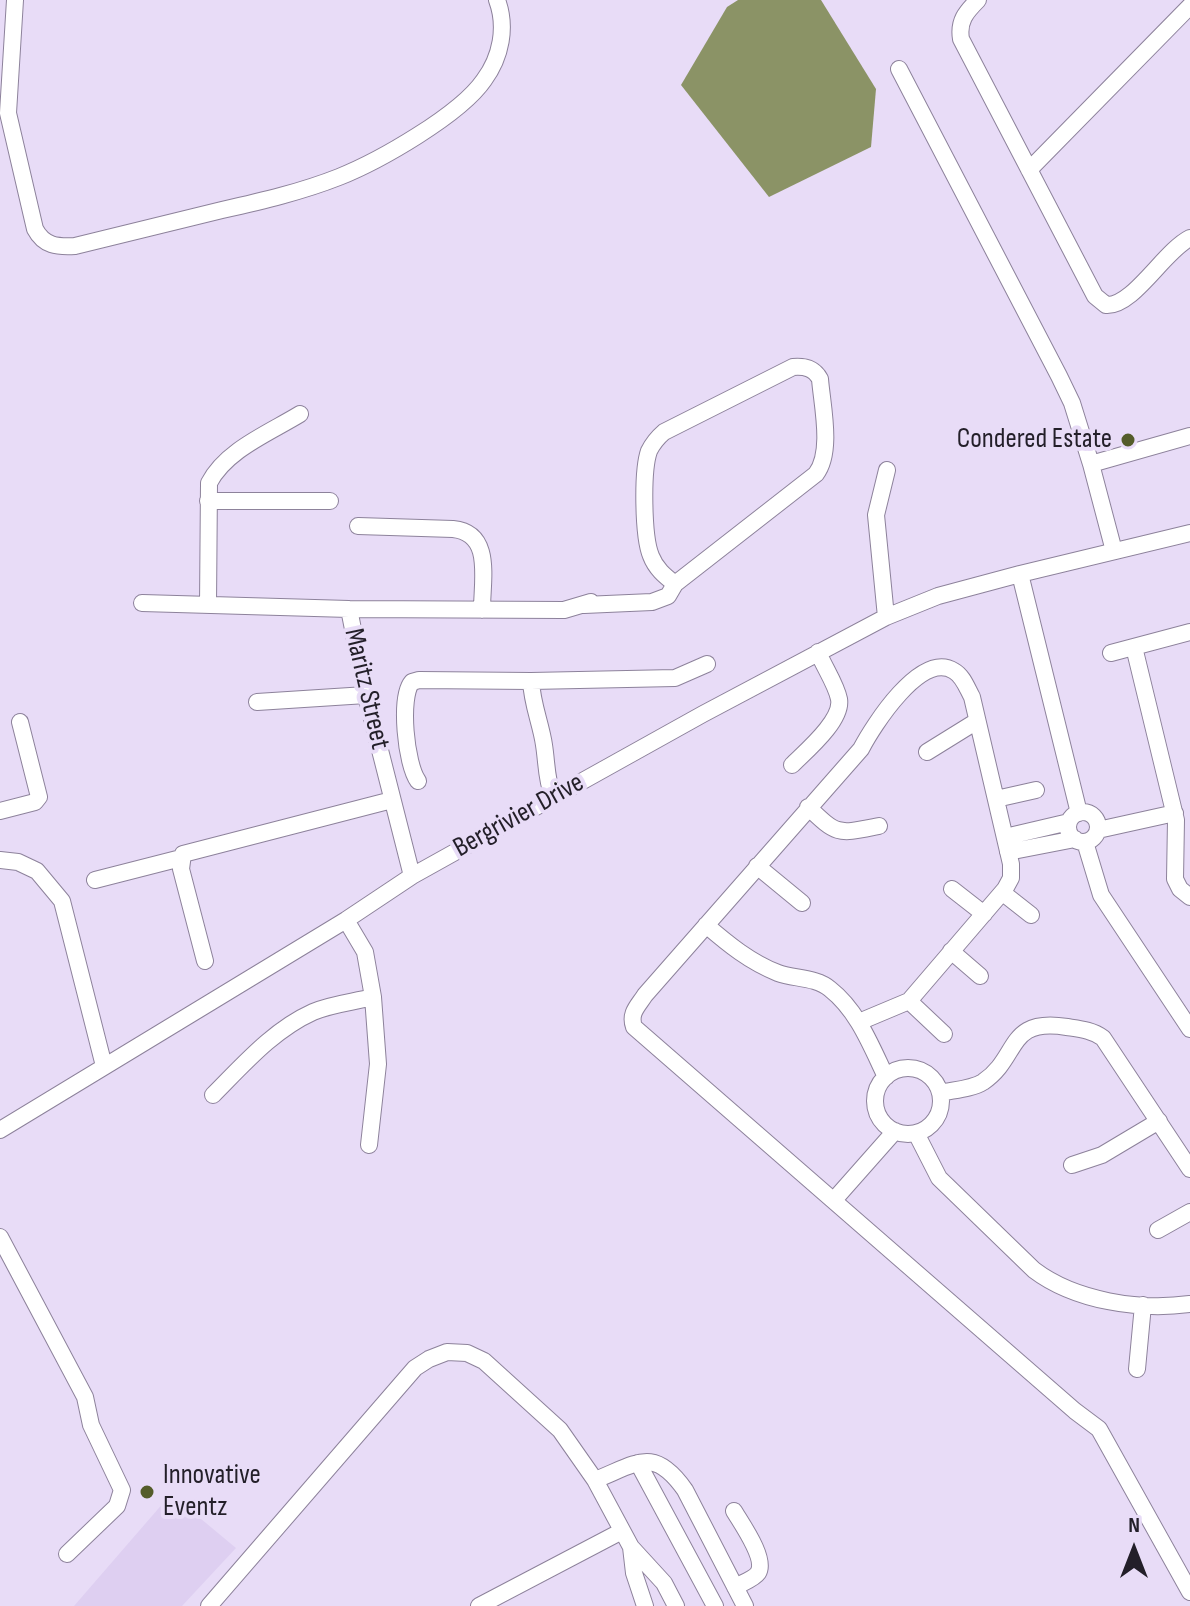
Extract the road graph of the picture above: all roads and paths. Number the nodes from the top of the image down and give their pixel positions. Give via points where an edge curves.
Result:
1 (15, 0) edge
2 (497, 0) edge
3 (978, 0) edge
4 (1190, 6) edge
5 (899, 69) dead end
6 (1029, 170) junction
7 (1190, 238) edge
8 (300, 414) dead end
9 (1190, 436) edge
10 (1091, 464) junction
11 (887, 470) dead end
12 (208, 501) junction
13 (330, 501) dead end
14 (358, 526) dead end
15 (1190, 533) edge
16 (1114, 551) junction
17 (1020, 574) junction
18 (675, 584) junction
19 (601, 596) dead end
20 (142, 603) dead end
21 (208, 605) junction
22 (584, 605) junction
23 (349, 609) junction
24 (482, 610) junction
25 (886, 617) junction
26 (1190, 632) edge
27 (1134, 647) junction
28 (818, 652) junction
29 (1111, 653) dead end
30 (707, 664) dead end
31 (531, 681) junction
32 (366, 695) junction
33 (257, 702) dead end
34 (977, 721) junction
35 (20, 722) dead end
36 (927, 752) dead end
37 (792, 765) dead end
38 (418, 781) dead end
39 (1036, 790) dead end
40 (553, 797) junction
41 (996, 799) junction
42 (392, 800) junction
43 (808, 807) junction
44 (0, 811) edge
45 (1178, 815) edge
46 (1074, 818) junction
47 (879, 826) dead end
48 (1089, 833) junction
49 (1006, 844) junction
50 (181, 858) junction
51 (0, 860) edge
52 (757, 866) junction
53 (412, 876) junction
54 (95, 880) dead end
55 (952, 889) dead end
56 (1003, 893) junction
57 (1190, 897) edge
58 (802, 903) dead end
59 (984, 914) junction
60 (1031, 915) dead end
61 (346, 920) junction
62 (706, 925) junction
63 (951, 951) junction
64 (205, 961) dead end
65 (980, 976) dead end
66 (373, 997) junction
67 (909, 1001) junction
68 (859, 1022) junction
69 (1190, 1029) edge
70 (944, 1034) dead end
71 (104, 1066) junction
72 (886, 1077) junction
73 (940, 1093) junction
74 (213, 1095) dead end
75 (1159, 1121) junction
76 (0, 1130) edge
77 (895, 1131) junction
78 (916, 1133) junction
79 (369, 1145) dead end
80 (1072, 1165) dead end
81 (1190, 1169) edge
82 (834, 1200) junction
83 (1190, 1212) edge
84 (1158, 1230) dead end
85 (0, 1237) edge
86 (1190, 1304) edge
87 (1143, 1305) junction
88 (1137, 1369) dead end
89 (638, 1463) junction
90 (595, 1480) junction
91 (734, 1511) dead end
92 (622, 1531) junction
93 (631, 1547) junction
94 (67, 1554) dead end
95 (735, 1587) junction
96 (1190, 1592) edge
97 (209, 1606) edge
98 (479, 1606) edge
99 (645, 1606) edge
100 (676, 1606) edge
101 (715, 1606) edge
102 (745, 1606) edge

1 - 2 street via 7,92 12,137 35,229 40,239 63,247 284,195 390,153 484,81 502,40
3 - 6 street via 962,19 961,39
4 - 6 street
5 - 10 street via 1059,376
6 - 7 street via 1095,296 1106,305 1123,301
8 - 12 street via 216,469
9 - 10 street
10 - 16 street
11 - 25 street via 876,515
12 - 13 street
12 - 21 street
14 - 24 street via 466,530 474,535 481,548
15 - 16 street, Bergrivier Drive
16 - 17 street, Bergrivier Drive
17 - 25 street, Bergrivier Drive via 938,596
17 - 46 street
18 - 18 street via 822,467 826,448 816,372 793,367 655,440 646,463 645,532 657,569
18 - 22 street via 668,596 652,602
19 - 22 street, Maritz Street
20 - 21 street
21 - 23 street
22 - 24 street, Maritz Street via 564,610
23 - 24 street, Maritz Street
23 - 32 street, Maritz Street
25 - 28 street, Bergrivier Drive
26 - 27 street
27 - 29 street
27 - 45 street
28 - 37 street via 838,709 831,725
28 - 40 street, Bergrivier Drive
30 - 31 street via 675,678
31 - 38 street via 412,682 405,703 409,761
31 - 40 street
32 - 33 street
32 - 42 street, Maritz Street
34 - 36 street
34 - 41 street
34 - 43 street via 972,697 955,671 928,671 876,720 861,749
35 - 44 street via 39,797
39 - 41 street
40 - 53 street, Bergrivier Drive
41 - 49 street
42 - 50 street via 187,851
42 - 53 street, Maritz Street
43 - 47 street via 837,832
43 - 52 street
45 - 48 street
45 - 57 street via 1175,879
46 - 48 street via 1069,832
46 - 48 street via 1089,813
46 - 49 street
48 - 49 street
48 - 69 street via 1101,895
49 - 56 street via 1011,878
50 - 54 street
50 - 64 street
51 - 71 street via 37,871 62,901
52 - 58 street
52 - 62 street
53 - 61 street, Bergrivier Drive
55 - 59 street
56 - 59 street
56 - 60 street
59 - 63 street
61 - 66 street via 365,952
61 - 71 street, Bergrivier Drive
62 - 68 street via 756,962 828,987
62 - 82 street via 634,1010 634,1027
63 - 65 street
63 - 67 street
66 - 74 street via 314,1012 291,1025
66 - 79 street via 378,1064
67 - 68 street
67 - 70 street
68 - 72 street
71 - 76 street, Bergrivier Drive
72 - 73 street via 916,1069 934,1081
72 - 77 street via 876,1107
73 - 75 street via 983,1082 1035,1026 1065,1026 1103,1038
73 - 78 street via 940,1112
75 - 80 street via 1102,1155
75 - 81 street
77 - 78 street
77 - 82 street
78 - 87 street via 939,1178 1041,1276 1085,1294
82 - 96 street via 1107,1437
83 - 84 street
85 - 94 street via 85,1397 91,1425 122,1490 117,1506
86 - 87 street
87 - 88 street
89 - 90 street
89 - 95 street via 660,1463 673,1474
89 - 101 street
90 - 92 street
90 - 97 street via 560,1430 484,1361 447,1352 415,1368
91 - 95 street via 760,1565 756,1575
92 - 93 street
92 - 98 street
93 - 99 street
93 - 100 street via 664,1583
95 - 102 street

